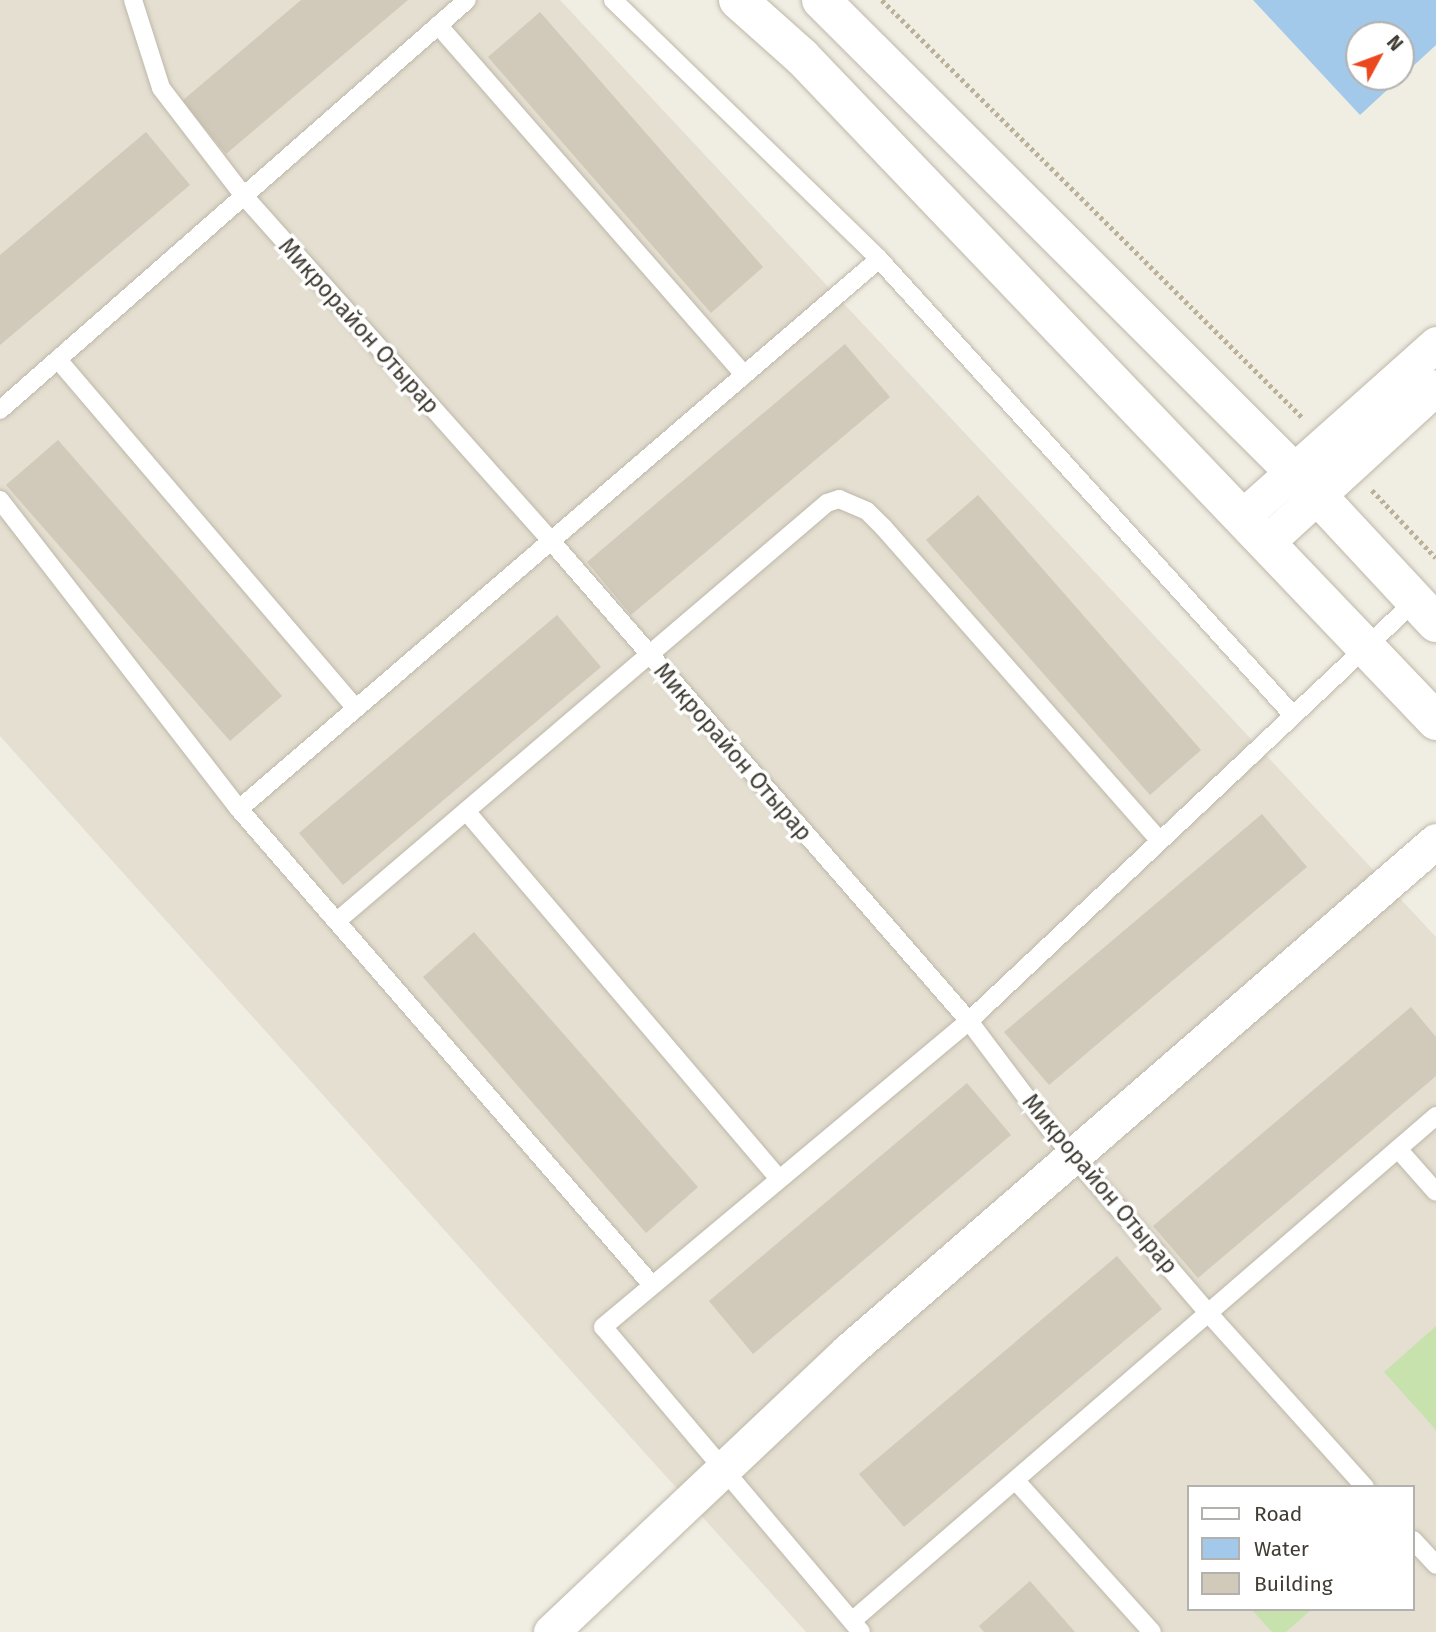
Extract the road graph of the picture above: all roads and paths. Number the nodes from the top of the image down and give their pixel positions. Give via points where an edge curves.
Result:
1 (133, 0) edge
2 (467, 0) edge
3 (613, 0) edge
4 (738, 0) edge
5 (821, 0) edge
6 (882, 0) edge
7 (438, 25) junction
8 (244, 196) junction
9 (879, 259) junction
10 (1436, 344) edge
11 (60, 362) junction
12 (744, 375) junction
13 (1436, 387) edge
14 (0, 410) edge
15 (1337, 454) junction
16 (1304, 484) junction
17 (0, 500) edge
18 (1254, 529) junction
19 (551, 541) junction
20 (1436, 558) edge
21 (1425, 612) edge
22 (1366, 645) junction
23 (649, 657) junction
24 (356, 708) junction
25 (1292, 714) junction
26 (1436, 721) edge
27 (239, 809) junction
28 (466, 811) junction
29 (1159, 840) junction
30 (1436, 841) edge
31 (337, 921) junction
32 (969, 1021) junction
33 (1436, 1116) edge
34 (1398, 1149) junction
35 (1073, 1156) junction
36 (779, 1179) junction
37 (1436, 1192) edge
38 (652, 1284) junction
39 (1210, 1315) junction
40 (722, 1469) junction
41 (1016, 1481) junction
42 (1363, 1485) edge
43 (1415, 1542) edge
44 (1436, 1565) edge
45 (856, 1627) edge
46 (551, 1632) edge
47 (1152, 1632) edge

1 - 8 lane, Микрорайон Отырар via 161,88
2 - 7 lane
3 - 9 lane
4 - 18 street via 802,57
5 - 16 street
6 - 15 path
7 - 8 lane
7 - 12 lane
8 - 11 lane
8 - 19 lane, Микрорайон Отырар
9 - 12 lane
9 - 25 lane
10 - 15 street
11 - 14 lane
11 - 24 lane
12 - 19 lane
13 - 15 street
15 - 16 street
15 - 20 path
16 - 18 street
16 - 21 street
17 - 27 lane
18 - 22 street
19 - 23 lane, Микрорайон Отырар
19 - 24 lane
21 - 22 lane
22 - 25 lane
22 - 26 street
23 - 28 lane
23 - 29 lane via 827,503 853,502 884,528
23 - 32 lane, Микрорайон Отырар
24 - 27 lane
25 - 29 lane
27 - 31 lane
28 - 31 lane
28 - 36 lane
29 - 32 lane
30 - 35 street
31 - 38 lane
32 - 35 lane, Микрорайон Отырар
32 - 36 lane
33 - 34 lane
34 - 37 lane
34 - 39 lane
35 - 39 lane, Микрорайон Отырар
35 - 40 street via 848,1351
36 - 38 lane
38 - 40 lane via 603,1327
39 - 41 lane
39 - 42 lane, Микрорайон Отырар
40 - 45 lane
40 - 46 street
41 - 45 lane
41 - 47 lane
43 - 44 lane

